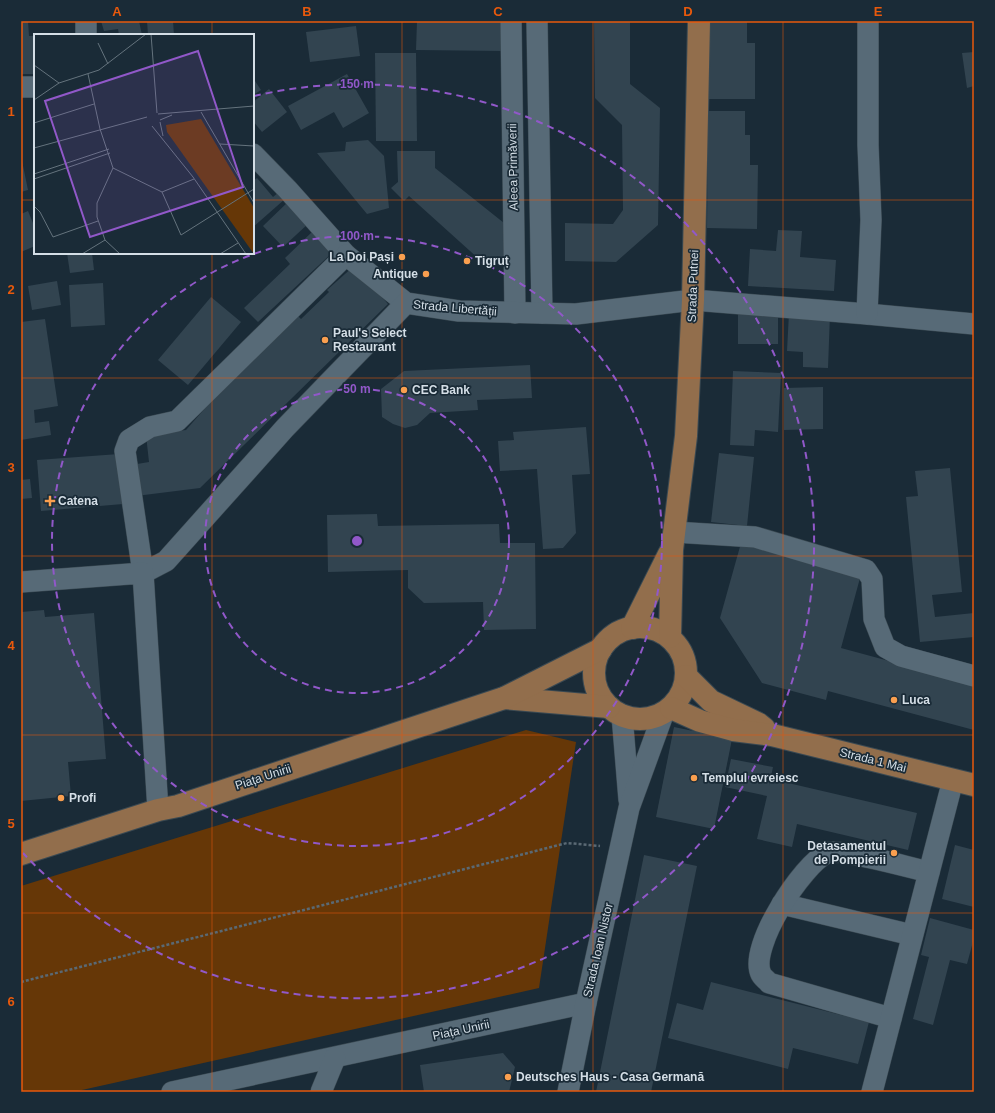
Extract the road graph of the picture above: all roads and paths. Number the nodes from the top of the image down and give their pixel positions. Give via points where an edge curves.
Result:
1 (86, 21) edge
2 (510, 21) edge
3 (537, 21) edge
4 (699, 21) edge
5 (868, 21) edge
6 (86, 34) edge
7 (21, 86) edge
8 (34, 87) edge
9 (254, 155) edge
10 (346, 255) junction
11 (693, 300) junction
12 (406, 303) junction
13 (515, 313) junction
14 (542, 313) junction
15 (867, 314) junction
16 (974, 324) edge
17 (673, 541) junction
18 (144, 573) junction
19 (21, 582) edge
20 (632, 628) junction
21 (670, 637) junction
22 (601, 649) junction
23 (686, 676) junction
24 (974, 676) edge
25 (504, 698) junction
26 (667, 710) junction
27 (616, 711) junction
28 (772, 735) junction
29 (964, 783) edge
30 (629, 808) junction
31 (158, 810) junction
32 (621, 848) junction
33 (21, 854) edge
34 (929, 872) junction
35 (782, 904) junction
36 (912, 935) junction
37 (21, 982) edge
38 (586, 1003) junction
39 (891, 1018) junction
40 (335, 1058) junction
41 (172, 1092) edge
42 (321, 1092) edge
43 (568, 1092) edge
44 (872, 1092) edge

1 - 6 street
2 - 13 street, Aleea Primăverii
3 - 14 street
4 - 11 main road, Strada Putnei
5 - 15 street via 871,220
7 - 8 street
9 - 10 street, Strada Libertății
10 - 12 street, Strada Libertății
10 - 18 street via 177,421 150,427 129,440 125,451
11 - 14 street, Strada Libertății via 576,314
11 - 15 street, Strada Libertății
11 - 17 main road, Strada Putnei via 686,436
12 - 13 street, Strada Libertății via 459,311
12 - 18 street via 285,428 166,561
13 - 14 street, Strada Libertății
15 - 16 street, Strada Libertății
17 - 20 main road, Strada Putnei
17 - 21 main road, Strada Putnei
17 - 24 street via 755,537 866,570 872,579 874,619 885,647 901,656
18 - 19 street
18 - 31 street
20 - 21 main road via 658,630
20 - 22 main road via 619,632
21 - 23 main road via 680,648 685,660
22 - 25 main road, Piața Unirii
22 - 27 main road via 596,664 595,680 600,694
23 - 26 main road via 683,690
23 - 28 main road, Strada 1 Mai via 711,701 759,724
25 - 27 main road, Piața Unirii
25 - 31 main road, Piața Unirii via 178,806
26 - 27 main road via 651,718 636,719
26 - 28 main road, Strada 1 Mai via 733,730
26 - 30 street, Strada Ioan Nistor
27 - 30 street, Strada Ioan Nistor
28 - 29 main road, Strada 1 Mai
29 - 34 street
30 - 32 street, Strada Ioan Nistor
31 - 33 main road, Piața Unirii
32 - 37 path via 567,843
32 - 38 street, Strada Ioan Nistor
34 - 35 street via 844,852 828,853 808,868
34 - 36 street
35 - 36 street
35 - 39 street via 765,936 759,958 761,974 769,983
36 - 39 street
38 - 40 street, Piața Unirii
38 - 43 street, Strada Ioan Nistor
39 - 44 street
40 - 41 street, Piața Unirii
40 - 42 street

